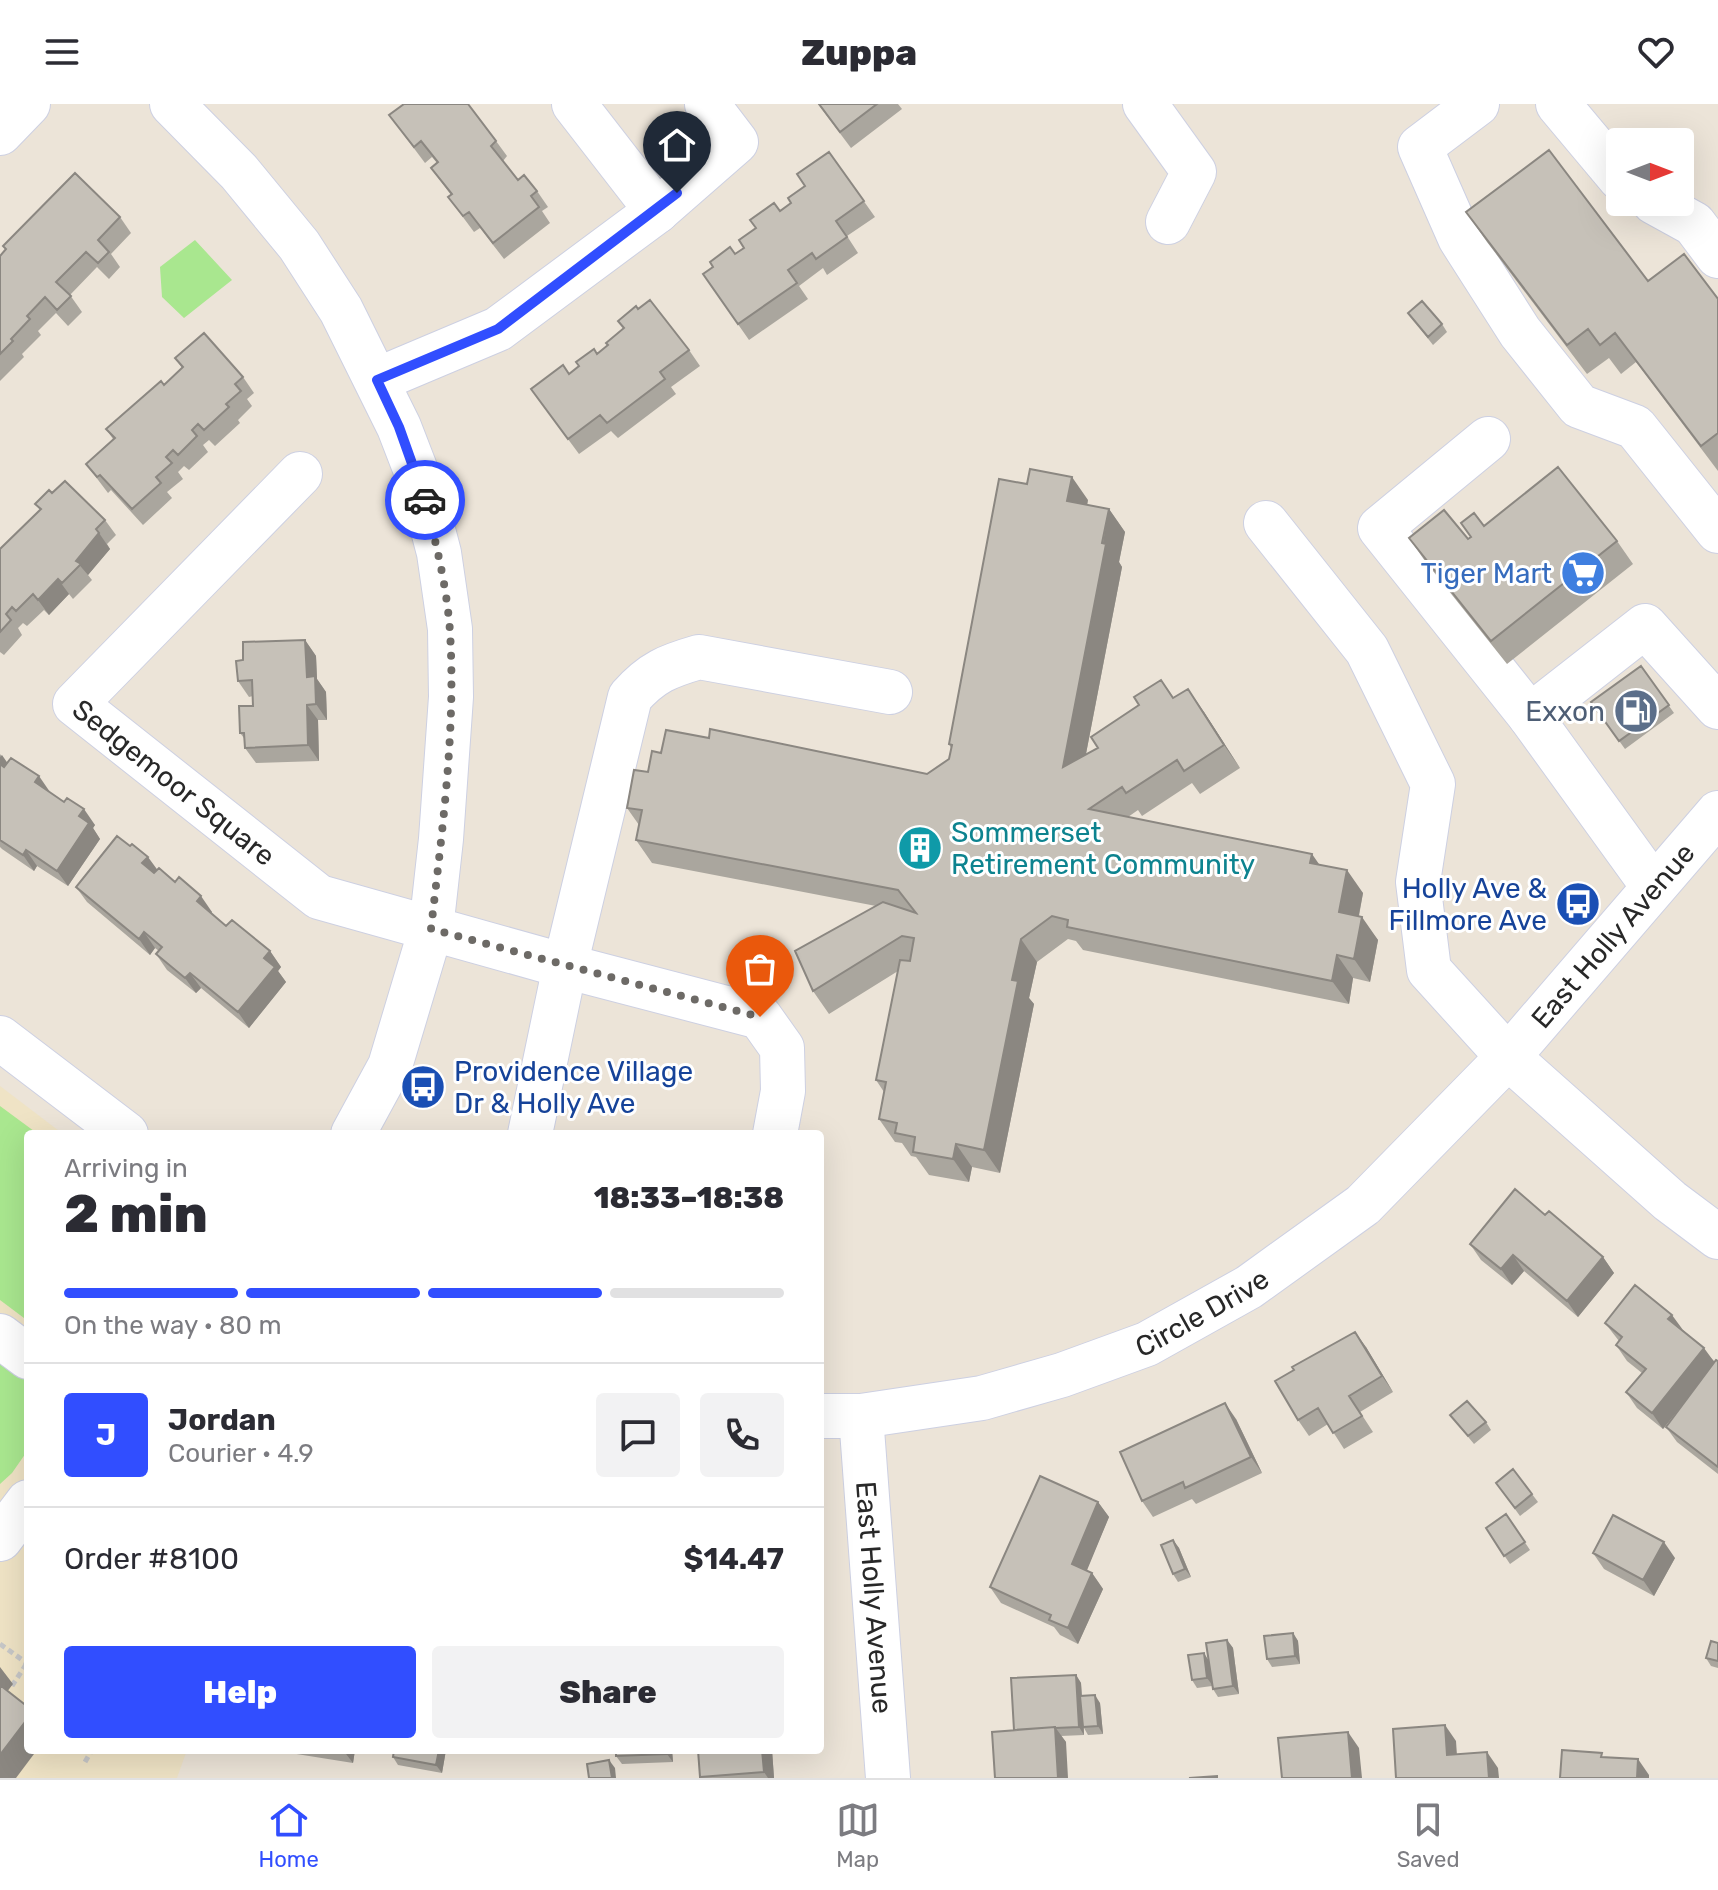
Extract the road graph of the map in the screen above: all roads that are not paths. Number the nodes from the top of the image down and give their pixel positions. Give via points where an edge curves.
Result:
1 (28, 104) edge
2 (172, 104) edge
3 (574, 104) edge
4 (707, 104) edge
5 (1145, 104) edge
6 (1477, 104) edge
7 (1558, 104) edge
8 (0, 133) edge
9 (1606, 161) edge
10 (657, 211) junction
11 (1679, 216) edge
12 (1168, 222) dead end
13 (1718, 256) edge
14 (377, 380) junction
15 (1488, 439) dead end
16 (300, 474) dead end
17 (1266, 523) dead end
18 (1718, 531) edge
19 (890, 692) dead end
20 (1718, 707) edge
21 (1530, 716) junction
22 (1710, 836) edge
23 (1653, 886) junction
24 (431, 929) junction
25 (565, 966) junction
26 (0, 1038) edge
27 (1508, 1057) junction
28 (121, 1130) edge
29 (355, 1130) edge
30 (531, 1130) edge
31 (776, 1130) edge
32 (1718, 1237) edge
33 (0, 1336) edge
34 (24, 1354) edge
35 (840, 1416) edge
36 (24, 1507) edge
37 (0, 1539) edge
38 (888, 1778) edge

1 - 8 street
2 - 14 street via 239,172 299,245
3 - 10 street
4 - 10 street via 736,142
5 - 12 street via 1194,172
6 - 18 street via 1420,147 1460,238 1520,332 1579,406 1635,427
7 - 9 street
10 - 14 street via 498,329
11 - 13 street via 1694,224
14 - 24 street via 421,484 439,553 450,629 450,712
15 - 21 street via 1380,528
16 - 24 street, Sedgemoor Square via 75,704 319,897
17 - 27 street via 1367,650 1433,784 1418,882 1429,970
19 - 25 street via 699,657 646,678 630,697
20 - 21 street via 1645,626
21 - 23 street
22 - 23 street, East Holly Avenue
23 - 27 street, East Holly Avenue
24 - 25 street
24 - 29 street via 390,1066
25 - 30 street
25 - 31 street via 760,1017 782,1048 783,1091
26 - 28 street
27 - 32 street
27 - 35 street, Circle Drive via 1363,1205 1249,1287 1147,1344 982,1398
33 - 34 street
35 - 38 street, East Holly Avenue
36 - 37 street

